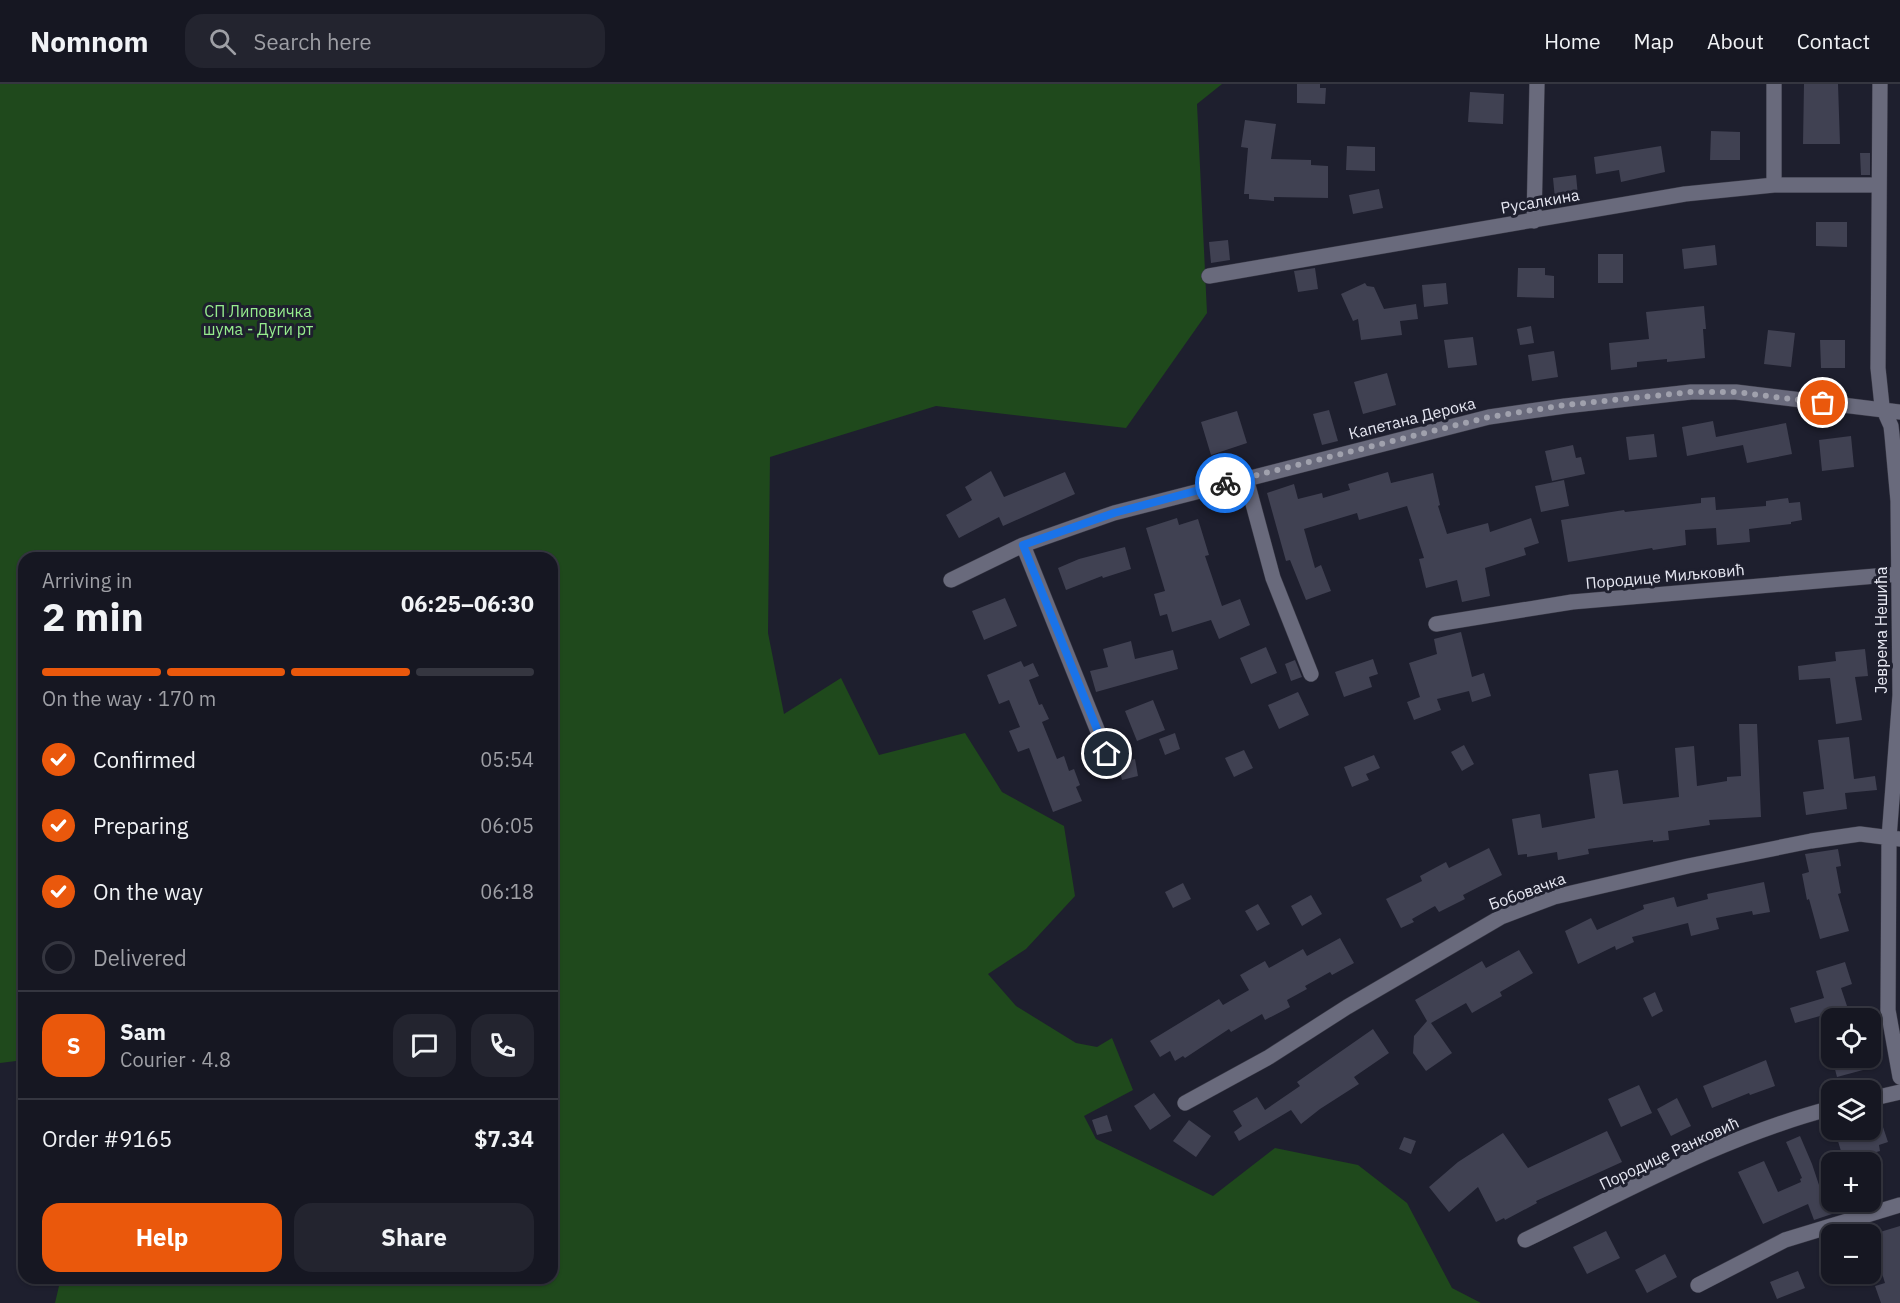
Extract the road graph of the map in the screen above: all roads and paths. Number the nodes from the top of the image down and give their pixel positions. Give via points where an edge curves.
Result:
1 (1537, 84) edge
2 (1774, 84) edge
3 (1880, 84) edge
4 (1774, 185) junction
5 (1880, 185) junction
6 (1534, 221) junction
7 (1209, 276) dead end
8 (1883, 411) junction
9 (1900, 412) edge
10 (1246, 478) junction
11 (1023, 545) junction
12 (1899, 574) edge
13 (951, 580) dead end
14 (1436, 624) dead end
15 (1311, 674) dead end
16 (1107, 754) dead end
17 (1895, 838) edge
18 (1894, 1010) edge
19 (1900, 1077) edge
20 (1900, 1092) edge
21 (1881, 1096) edge
22 (1185, 1103) dead end
23 (1821, 1111) edge
24 (1900, 1205) edge
25 (1525, 1240) dead end
26 (1698, 1285) dead end

1 - 6 street
2 - 4 street
3 - 5 street, Јеврема Нешића
4 - 5 street, Русалкина
4 - 6 street, Русалкина via 1685,194
5 - 8 street, Јеврема Нешића via 1878,368
6 - 7 street, Русалкина
8 - 9 street, Капетана Дерока
8 - 10 street, Капетана Дерока via 1736,392 1691,392 1565,405 1489,417
8 - 12 street, Јеврема Нешића via 1892,435
10 - 11 street, Капетана Дерока via 1114,513
10 - 15 street via 1273,578
11 - 13 street, Капетана Дерока
11 - 16 street
12 - 14 street, Породице Миљковић via 1572,602
12 - 17 street, Јеврема Нешића
17 - 18 street, Јеврема Нешића
17 - 22 street, Бобовачка via 1860,834 1811,841 1576,891 1501,916 1269,1057
18 - 19 street, Јеврема Нешића
20 - 21 street
23 - 25 street, Породице Ранковић via 1715,1149
24 - 26 street via 1785,1240

